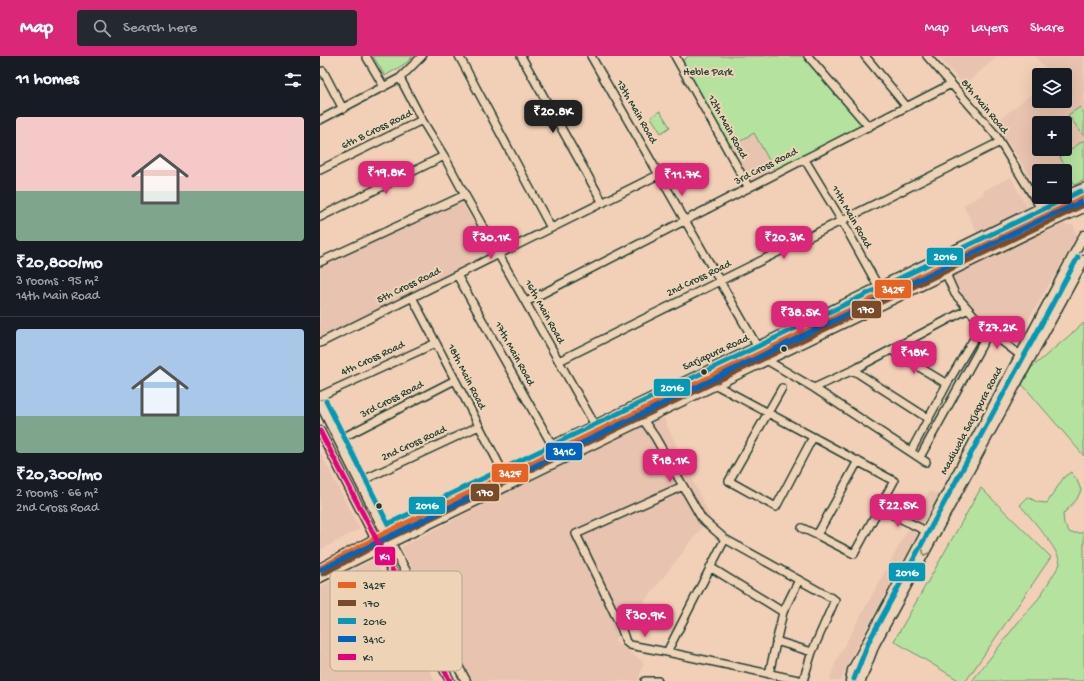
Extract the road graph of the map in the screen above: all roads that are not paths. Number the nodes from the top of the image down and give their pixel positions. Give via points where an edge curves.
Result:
1 (366, 56) edge
2 (422, 56) edge
3 (459, 56) edge
4 (521, 56) edge
5 (591, 56) edge
6 (675, 56) edge
7 (808, 56) edge
8 (865, 56) edge
9 (927, 56) edge
10 (321, 69) edge
11 (400, 78) junction
12 (951, 84) junction
13 (384, 87) junction
14 (907, 107) junction
15 (342, 109) junction
16 (320, 120) edge
17 (422, 120) junction
18 (869, 127) junction
19 (1000, 142) junction
20 (444, 156) junction
21 (805, 160) junction
22 (320, 170) edge
23 (658, 175) junction
24 (1084, 187) edge
25 (749, 188) junction
26 (1072, 192) edge
27 (465, 196) junction
28 (1084, 197) edge
29 (603, 203) junction
30 (1046, 204) edge
31 (1040, 207) junction
32 (1084, 208) edge
33 (320, 216) edge
34 (1044, 216) junction
35 (685, 221) junction
36 (842, 221) junction
37 (551, 228) junction
38 (1084, 235) edge
39 (499, 254) junction
40 (1084, 260) edge
41 (320, 262) edge
42 (930, 271) junction
43 (946, 274) junction
44 (457, 275) junction
45 (934, 280) junction
46 (720, 281) junction
47 (878, 286) junction
48 (412, 297) junction
49 (526, 302) junction
50 (968, 309) junction
51 (982, 325) junction
52 (989, 332) junction
53 (320, 343) edge
54 (436, 343) junction
55 (757, 346) junction
56 (891, 350) junction
57 (764, 352) junction
58 (1020, 355) junction
59 (558, 360) junction
60 (768, 361) junction
61 (853, 370) junction
62 (455, 380) junction
63 (947, 384) junction
64 (716, 385) junction
65 (782, 388) dead end
66 (814, 388) junction
67 (320, 396) edge
68 (320, 404) edge
69 (767, 414) junction
70 (929, 419) junction
71 (644, 421) junction
72 (594, 423) junction
73 (479, 426) junction
74 (320, 431) edge
75 (599, 431) junction
76 (813, 437) junction
77 (338, 440) junction
78 (552, 445) joint
79 (910, 451) junction
80 (920, 457) junction
81 (858, 461) junction
82 (926, 462) dead end
83 (505, 476) junction
84 (359, 482) junction
85 (683, 486) junction
86 (879, 508) junction
87 (802, 528) dead end
88 (926, 531) junction
89 (385, 533) junction
90 (817, 535) junction
91 (376, 539) junction
92 (724, 539) junction
93 (390, 542) junction
94 (380, 548) junction
95 (710, 567) junction
96 (320, 568) edge
97 (334, 571) edge
98 (392, 571) edge
99 (406, 571) edge
100 (330, 573) edge
101 (320, 578) edge
102 (799, 580) junction
103 (898, 583) junction
104 (907, 586) junction
105 (783, 612) junction
106 (776, 641) junction
107 (667, 652) junction
108 (812, 652) junction
109 (445, 671) edge
110 (461, 671) edge
111 (768, 674) junction
112 (450, 681) edge
113 (466, 681) edge
114 (645, 681) edge
115 (658, 681) edge
116 (803, 681) edge
117 (850, 681) edge
118 (861, 681) edge

1 - 13 street
2 - 11 street
3 - 37 street
4 - 29 street
5 - 23 street, 13th Main Road
6 - 25 street, 12th Main Road
7 - 18 street
8 - 14 street
9 - 12 street, 8th Main Road
10 - 15 street
11 - 13 street
11 - 17 street, 16th Main Road
12 - 14 street, 3rd Cross Road
12 - 19 street, 8th Main Road
13 - 15 street
14 - 18 street, 3rd Cross Road
15 - 16 street
17 - 20 street, 16th Main Road
17 - 22 street, 6th B Cross Road
18 - 21 street, 3rd Cross Road
19 - 31 street, 8th Main Road
19 - 36 street, 2nd Cross Road
20 - 27 street, 16th Main Road
20 - 33 street
21 - 25 street, 3rd Cross Road
21 - 36 street, 11th Main Road
23 - 29 street, 5th Cross Road
23 - 35 street, 13th Main Road
24 - 26 street
25 - 35 street, 3rd Cross Road
27 - 39 street, 16th Main Road
27 - 41 street
28 - 34 main road, Sarjapura Road
29 - 37 street, 5th Cross Road
30 - 31 street, Sarjapura Road
31 - 34 street, 8th Main Road
31 - 47 street, Sarjapura Road
32 - 43 main road
34 - 42 main road, Sarjapura Road
35 - 46 street, 13th Main Road
35 - 49 street, 3rd Cross Road
36 - 46 street, 2nd Cross Road
36 - 47 street, 11th Main Road
37 - 39 street, 5th Cross Road
38 - 58 main road, Madiwala Sarjapura Road
39 - 44 street, 5th Cross Road
39 - 49 street, 16th Main Road
40 -> 104 main road, Madiwala Sarjapura Road
42 - 45 main road
42 - 57 main road, Sarjapura Road
43 - 45 main road
43 - 50 street via 955,294
44 - 48 street, 5th Cross Road
44 - 78 street, 17th Main Road
45 - 60 main road
46 - 55 street, 13th Main Road
46 - 59 street, 2nd Cross Road
47 - 55 street, Sarjapura Road
48 - 53 street, 5th Cross Road
48 - 54 street, 18th Main Road
49 - 59 street, 16th Main Road
50 - 51 street
50 - 56 street
51 - 52 street
51 - 63 street
52 - 58 street
52 - 80 street
54 - 62 street, 18th Main Road
54 - 67 street, 4th Cross Road
55 - 72 street, Sarjapura Road
56 - 61 street
56 - 63 street
57 - 60 street
57 - 75 main road, Sarjapura Road
58 - 88 main road, Madiwala Sarjapura Road
59 - 72 street, 16th Main Road
60 - 64 main road
60 - 66 street
61 - 66 street
61 - 70 street
62 - 73 street, 18th Main Road
62 - 77 street, 3rd Cross Road
63 - 70 street
64 - 69 street
64 - 71 main road
65 - 69 street
66 - 79 street
68 - 77 main road
69 - 76 street
69 - 76 street via 729,481 776,507
70 - 79 street
71 - 85 street
71 - 93 main road
72 - 75 street, 16th Main Road
72 - 78 street, Sarjapura Road
73 - 83 street, 18th Main Road
73 - 84 street, 2nd Cross Road
74 - 91 main road
75 - 83 main road, Sarjapura Road
76 - 81 street
77 - 84 main road
79 - 80 street
80 - 82 street
81 - 86 street via 894,480
81 - 90 street
83 - 89 main road, Sarjapura Road
84 - 89 main road
85 - 92 street via 702,519
85 - 107 street via 576,534 626,642
86 - 88 street
86 - 90 street via 854,554
87 - 90 street
88 - 103 main road, Madiwala Sarjapura Road
89 - 91 main road, Sarjapura Road
89 - 93 main road
91 - 94 main road
91 - 96 main road, Sarjapura Road
92 - 95 street
92 - 102 street
93 - 94 main road
93 - 99 main road
94 - 97 main road
94 - 98 main road
95 - 105 street
95 - 107 street
100 - 101 main road
102 - 105 street
102 - 108 street via 835,600
103 - 104 main road
103 - 117 main road, Madiwala Sarjapura Road via 852,670
104 - 118 main road, Madiwala Sarjapura Road via 875,644
105 - 106 street
106 - 108 street
106 - 111 street
107 - 111 street
108 - 116 street
109 - 112 main road
110 - 113 main road
111 - 116 street
114 - 115 street

